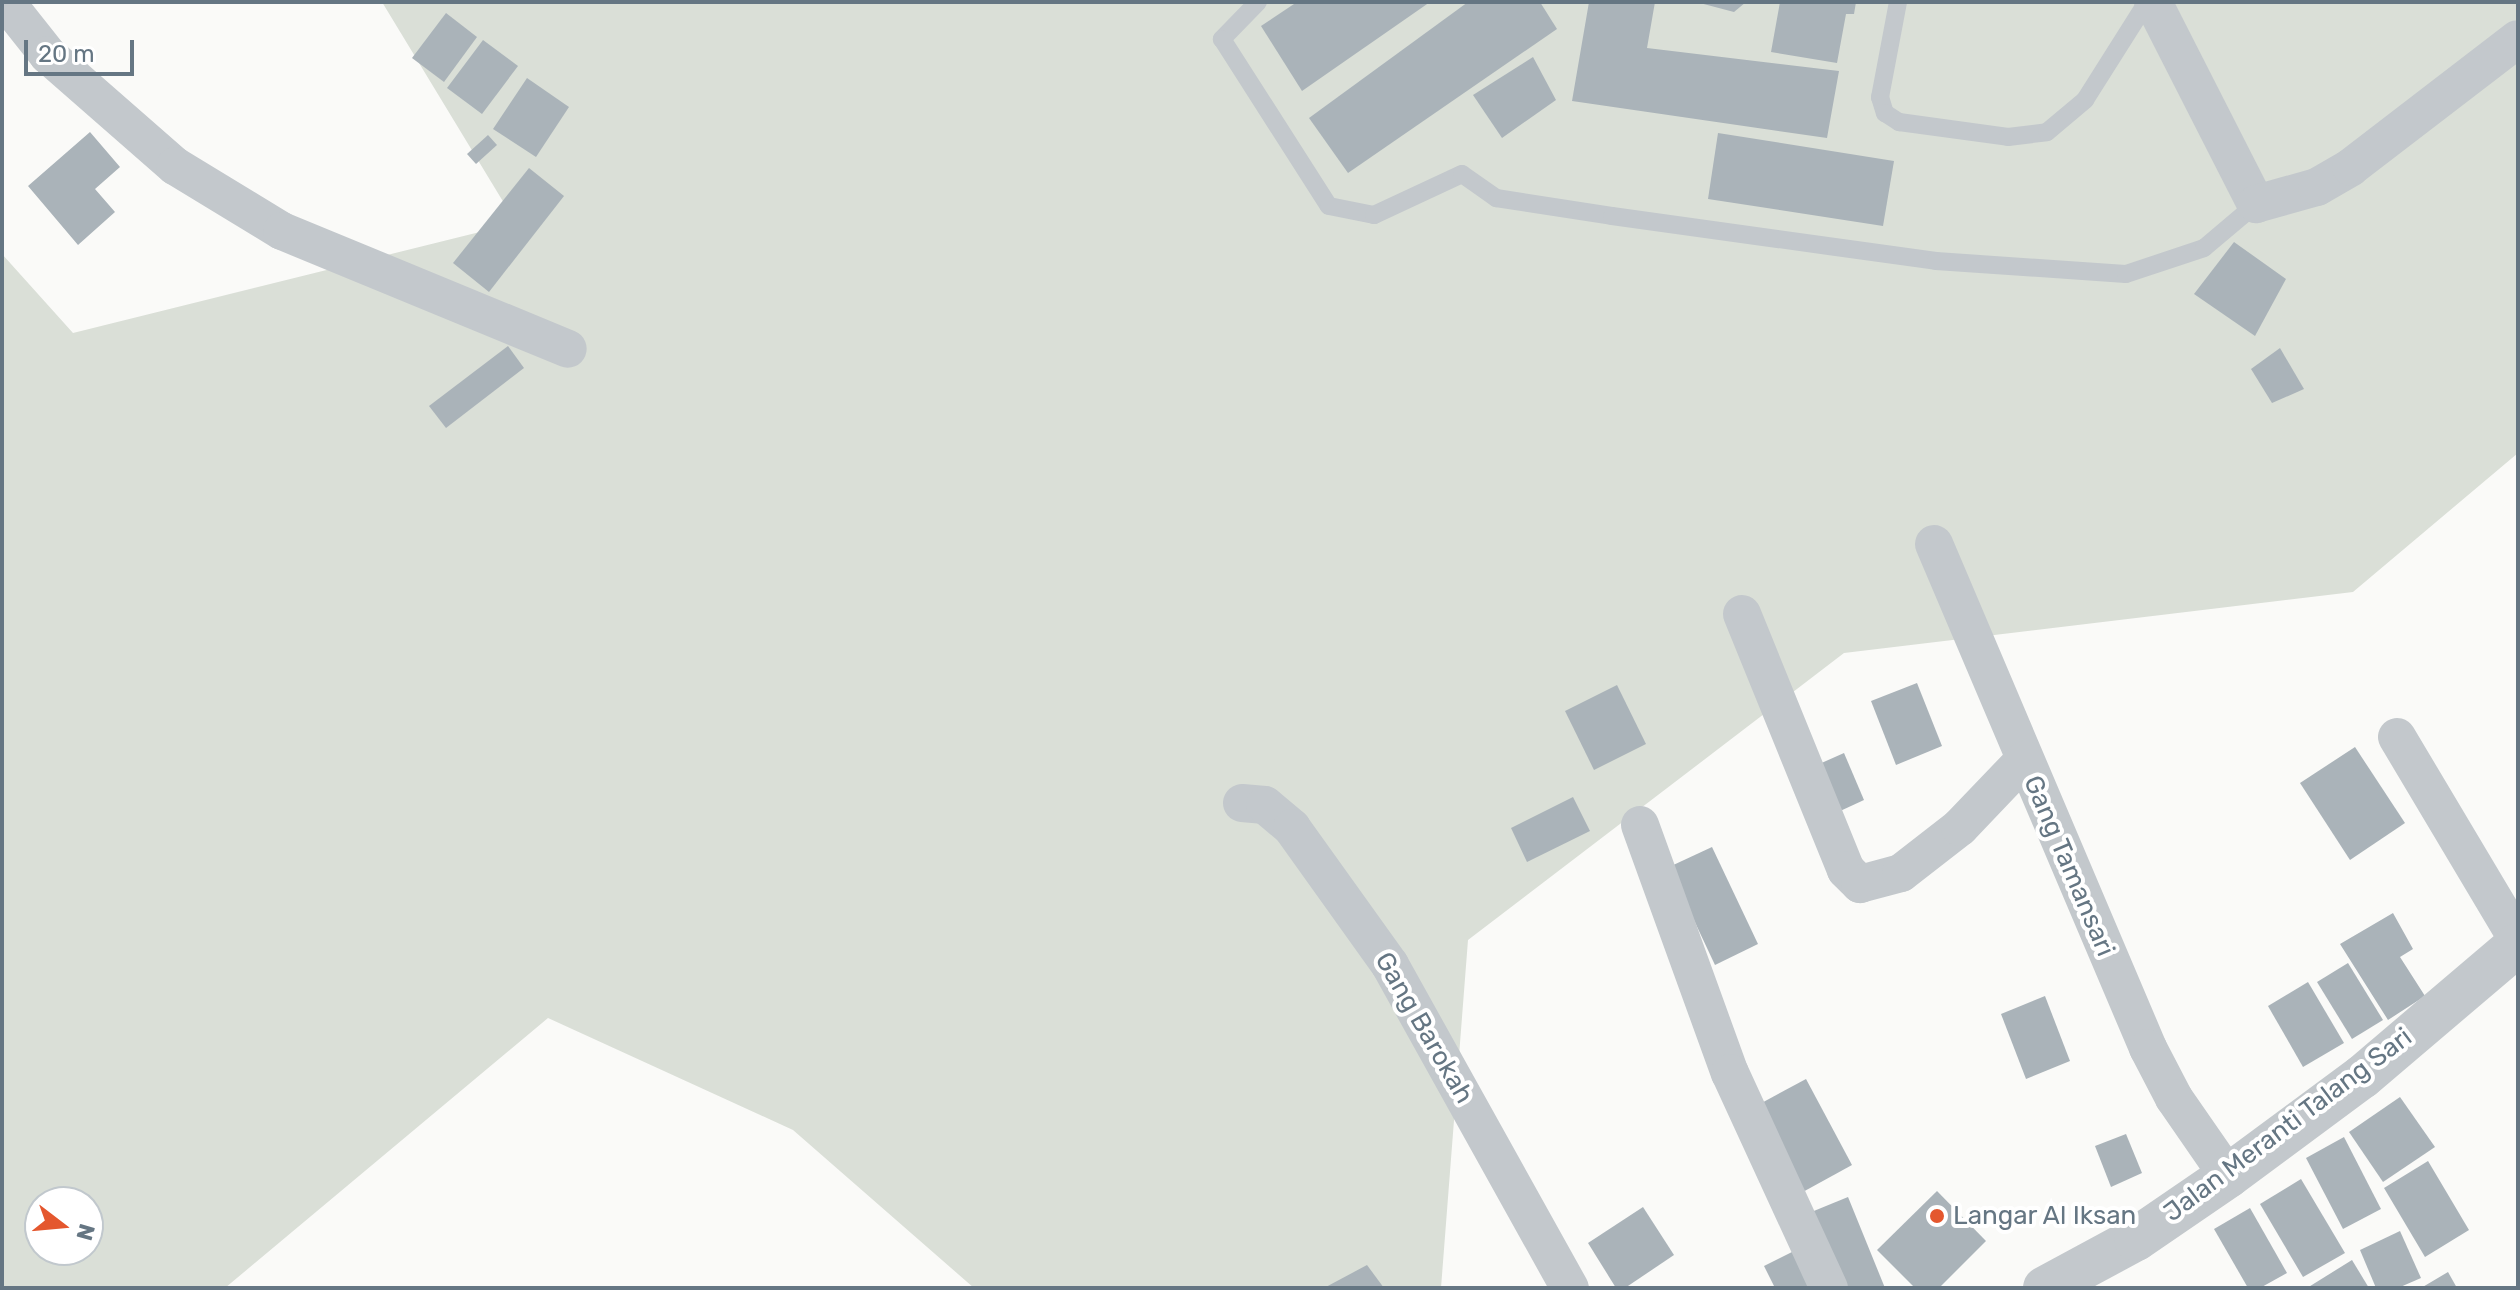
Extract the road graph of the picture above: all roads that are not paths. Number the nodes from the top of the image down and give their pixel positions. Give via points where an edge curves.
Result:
1 (6, 2) edge
2 (1258, 2) edge
3 (1898, 2) edge
4 (2150, 2) edge
5 (2518, 39) edge
6 (2256, 204) junction
7 (568, 349) dead end
8 (1934, 544) dead end
9 (1742, 614) dead end
10 (2397, 737) dead end
11 (2024, 760) junction
12 (1242, 803) dead end
13 (1640, 825) dead end
14 (2518, 942) edge
15 (2228, 1176) junction
16 (1570, 1288) edge
17 (1829, 1288) edge
18 (2045, 1288) edge

1 - 7 street via 48,55 175,166 282,231
2 - 6 lane via 1222,39 1329,206 1374,215 1462,174 1496,198 1612,216 1936,261 2126,274 2204,248
3 - 4 lane via 1880,97 1885,113 1899,122 2008,137 2047,132 2085,100
4 - 6 street
5 - 6 street via 2351,167 2317,187
8 - 11 street, Gang Tamansari
9 - 11 street via 1846,870 1860,884 1901,873 1960,827
10 - 14 street
11 - 15 street, Gang Tamansari via 2148,1048 2174,1098
12 - 16 street, Gang Barokah via 1265,805 1292,828 1390,965
13 - 17 street via 1730,1073
14 - 15 street, Jalan Meranti Talang Sari via 2362,1077
15 - 18 street, Jalan Meranti Talang Sari via 2136,1239

